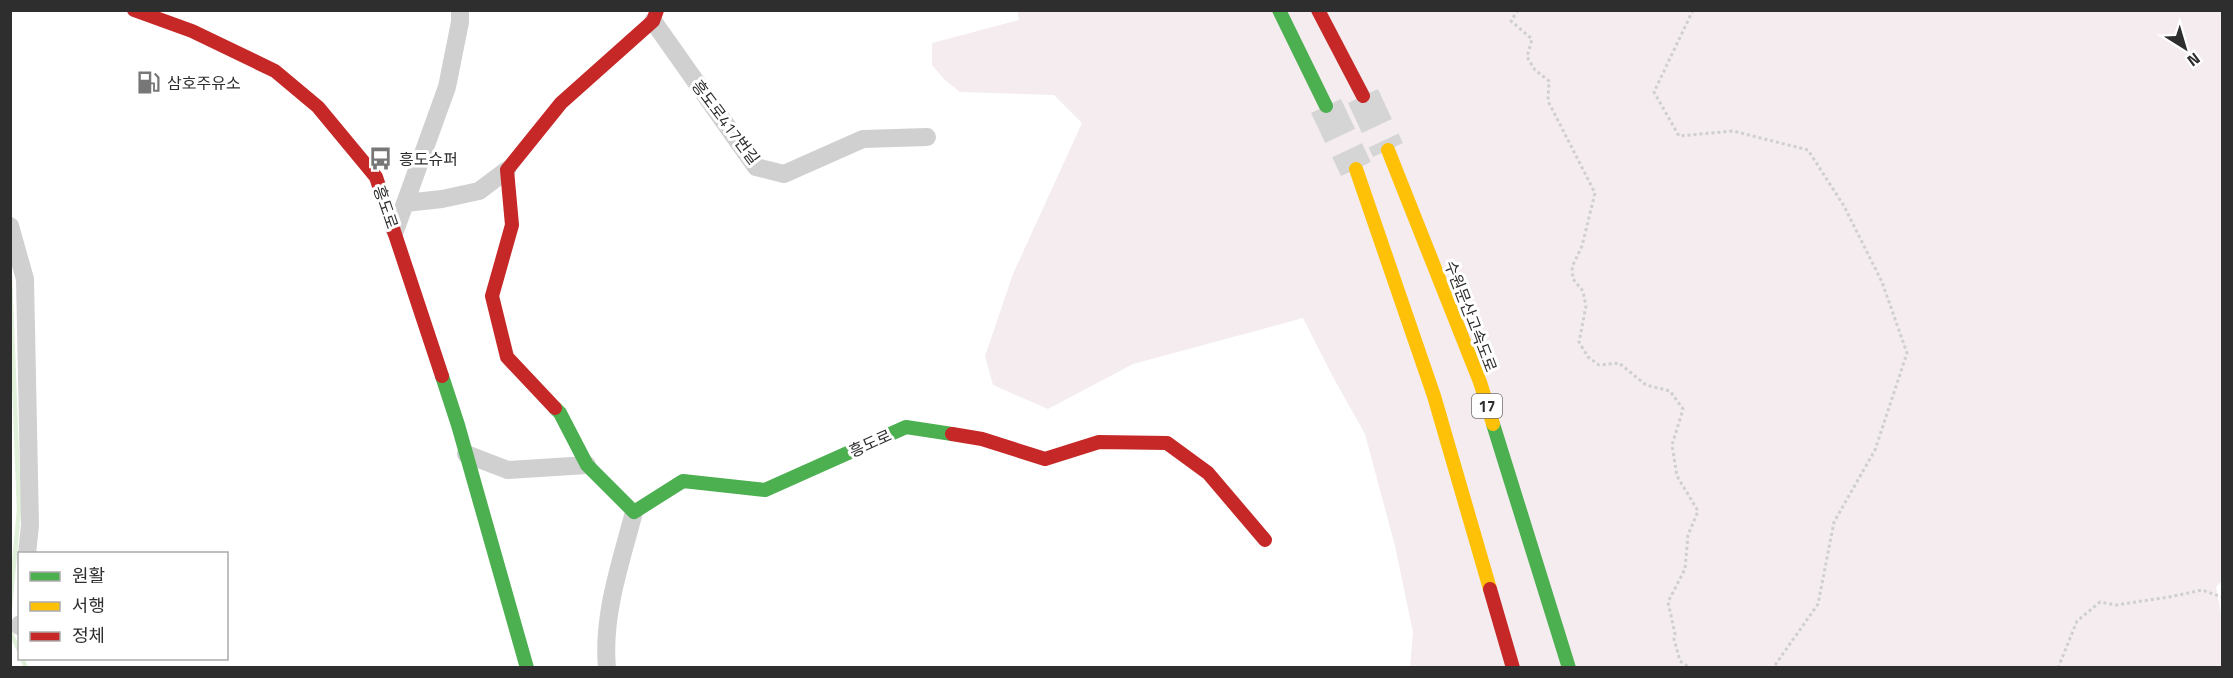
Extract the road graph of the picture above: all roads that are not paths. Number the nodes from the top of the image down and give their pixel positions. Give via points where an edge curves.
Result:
1 (134, 10) edge
2 (460, 10) edge
3 (1279, 10) edge
4 (1318, 10) edge
5 (655, 16) edge
6 (1363, 96) tunnel mouth
7 (1326, 106) tunnel mouth
8 (927, 137) dead end
9 (1388, 150) tunnel mouth
10 (1356, 169) tunnel mouth
11 (507, 170) junction
12 (405, 203) junction
13 (10, 226) edge
14 (395, 231) junction
15 (466, 454) junction
16 (587, 465) junction
17 (634, 512) junction
18 (1265, 540) dead end
19 (27, 552) edge
20 (527, 668) edge
21 (607, 668) edge
22 (1513, 668) edge
23 (1569, 668) edge

1 - 14 main road, 흥도로 via 192,31 275,71 318,107 376,177
2 - 12 street via 447,87
3 - 7 main road
4 - 6 main road
5 - 8 street, 흥도로417번길 via 756,167 784,174 863,138
5 - 11 main road, 흥도로417번길 via 561,103
9 - 23 main road, 수원문산고속도로 / 17 via 1480,382
10 - 22 main road via 1434,396
11 - 12 street, 흥도로417번길 via 478,191
11 - 16 main road via 512,225 492,296 507,357 560,413
12 - 14 street
13 - 19 street via 25,279 30,525
14 - 15 main road, 흥도로
15 - 16 street via 508,470
15 - 20 main road, 흥도로
16 - 17 main road
17 - 18 main road, 흥도로 via 683,481 765,490 906,427 982,439 1045,459 1100,442 1167,443 1208,473
17 - 21 street via 611,599

